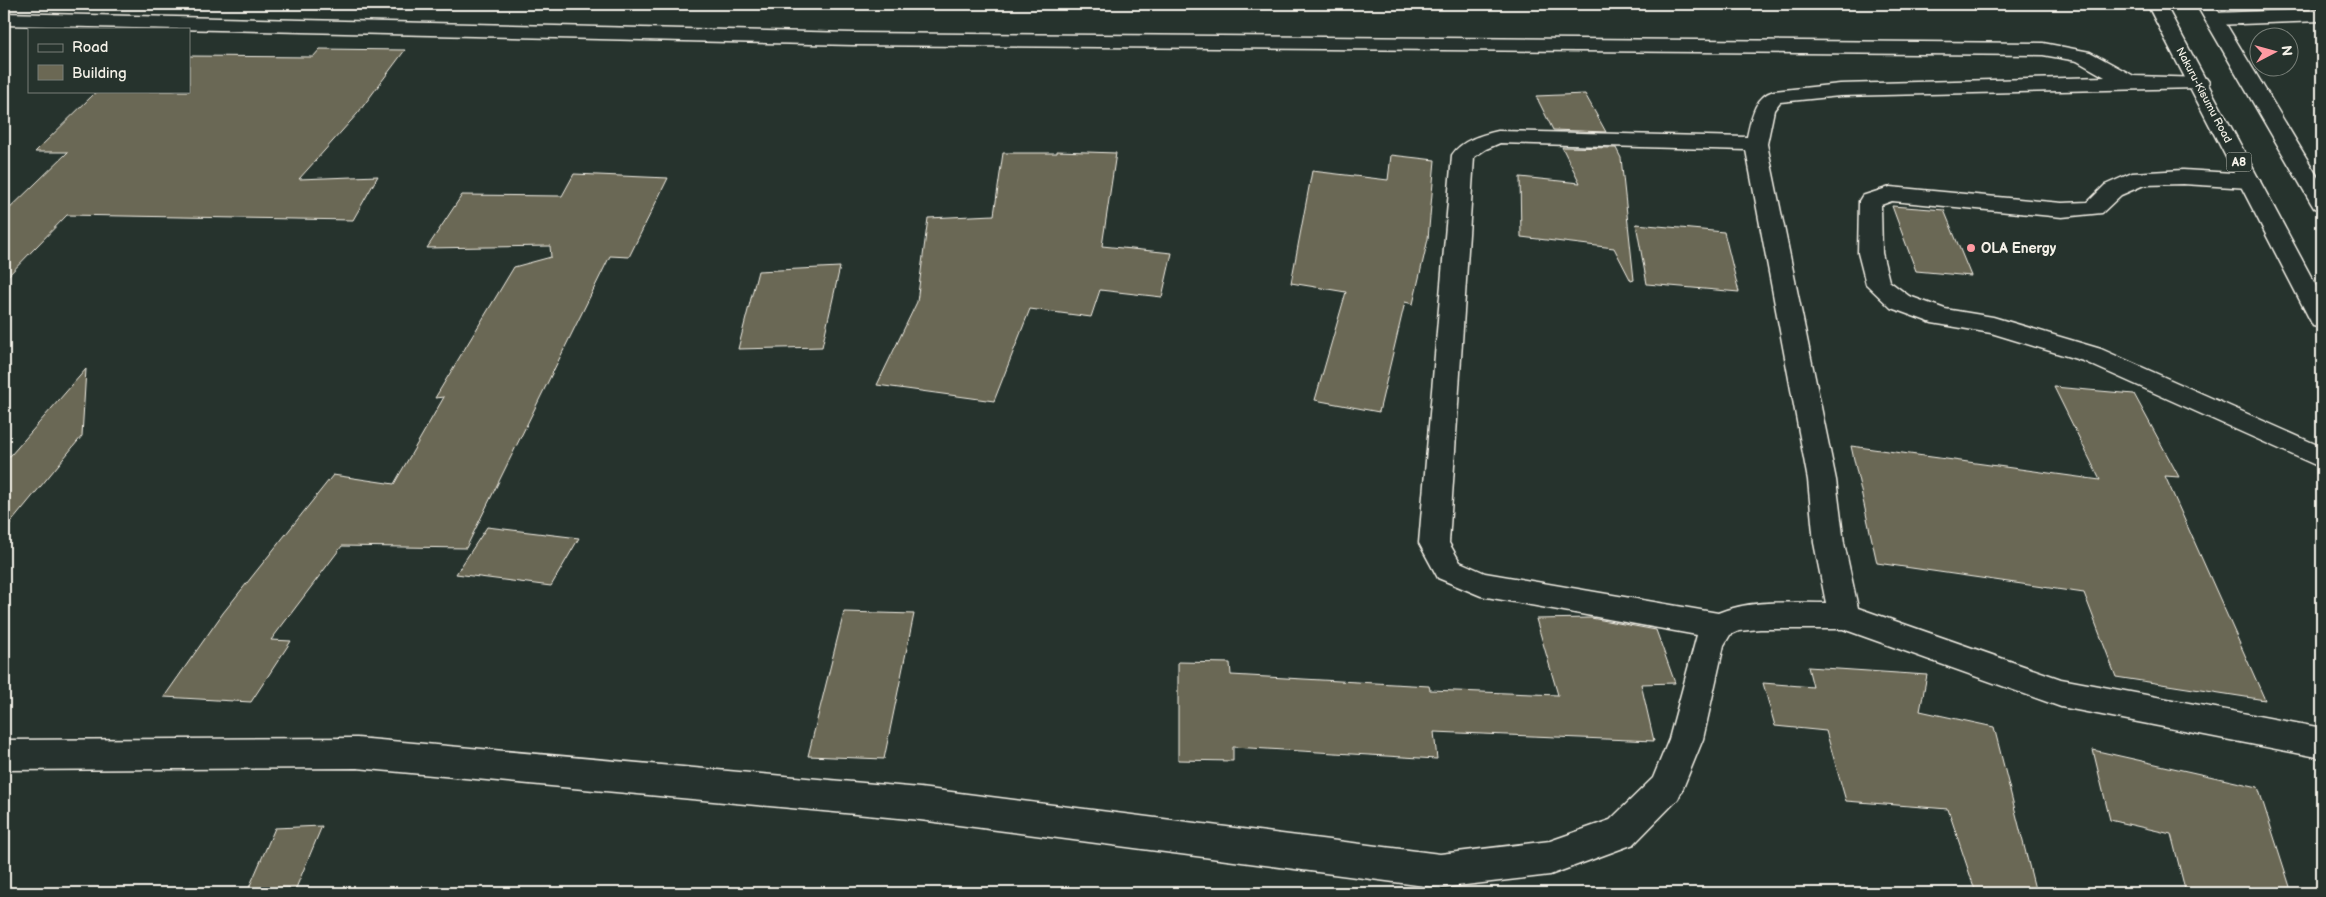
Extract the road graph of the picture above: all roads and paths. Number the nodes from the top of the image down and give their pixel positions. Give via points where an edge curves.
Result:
1 (2156, 4) edge
2 (2210, 11) edge
3 (2316, 16) edge
4 (4, 19) edge
5 (2130, 82) junction
6 (2199, 82) junction
7 (1756, 144) junction
8 (2248, 181) junction
9 (2322, 203) edge
10 (2322, 320) edge
11 (2322, 458) edge
12 (1844, 616) junction
13 (1719, 626) junction
14 (2322, 743) edge
15 (4, 755) edge

1 - 6 main road, Nakuru-Kisumu Road / A8
2 - 3 main road
2 - 9 main road
4 - 5 main road via 853,39 2043,49 2083,56
5 - 6 main road
5 - 7 main road via 1796,94 1774,98 1764,109
6 - 8 main road, Nakuru-Kisumu Road / A8
7 - 12 main road via 1822,480 1829,543
7 - 13 main road via 1498,137 1463,154 1434,543 1437,550 1449,570 1480,584
8 - 10 main road, Nakuru-Kisumu Road / A8
8 - 11 main road via 2140,178 2113,190 2094,208 2062,210 1890,194 1870,200 1870,253 1878,284 1900,302 1940,317 1993,325 2092,355
12 - 13 main road via 1760,616 1736,619
12 - 14 main road via 2061,693
13 - 15 main road via 1709,642 1686,739 1666,788 1622,832 1550,858 1440,871 920,804 357,752

